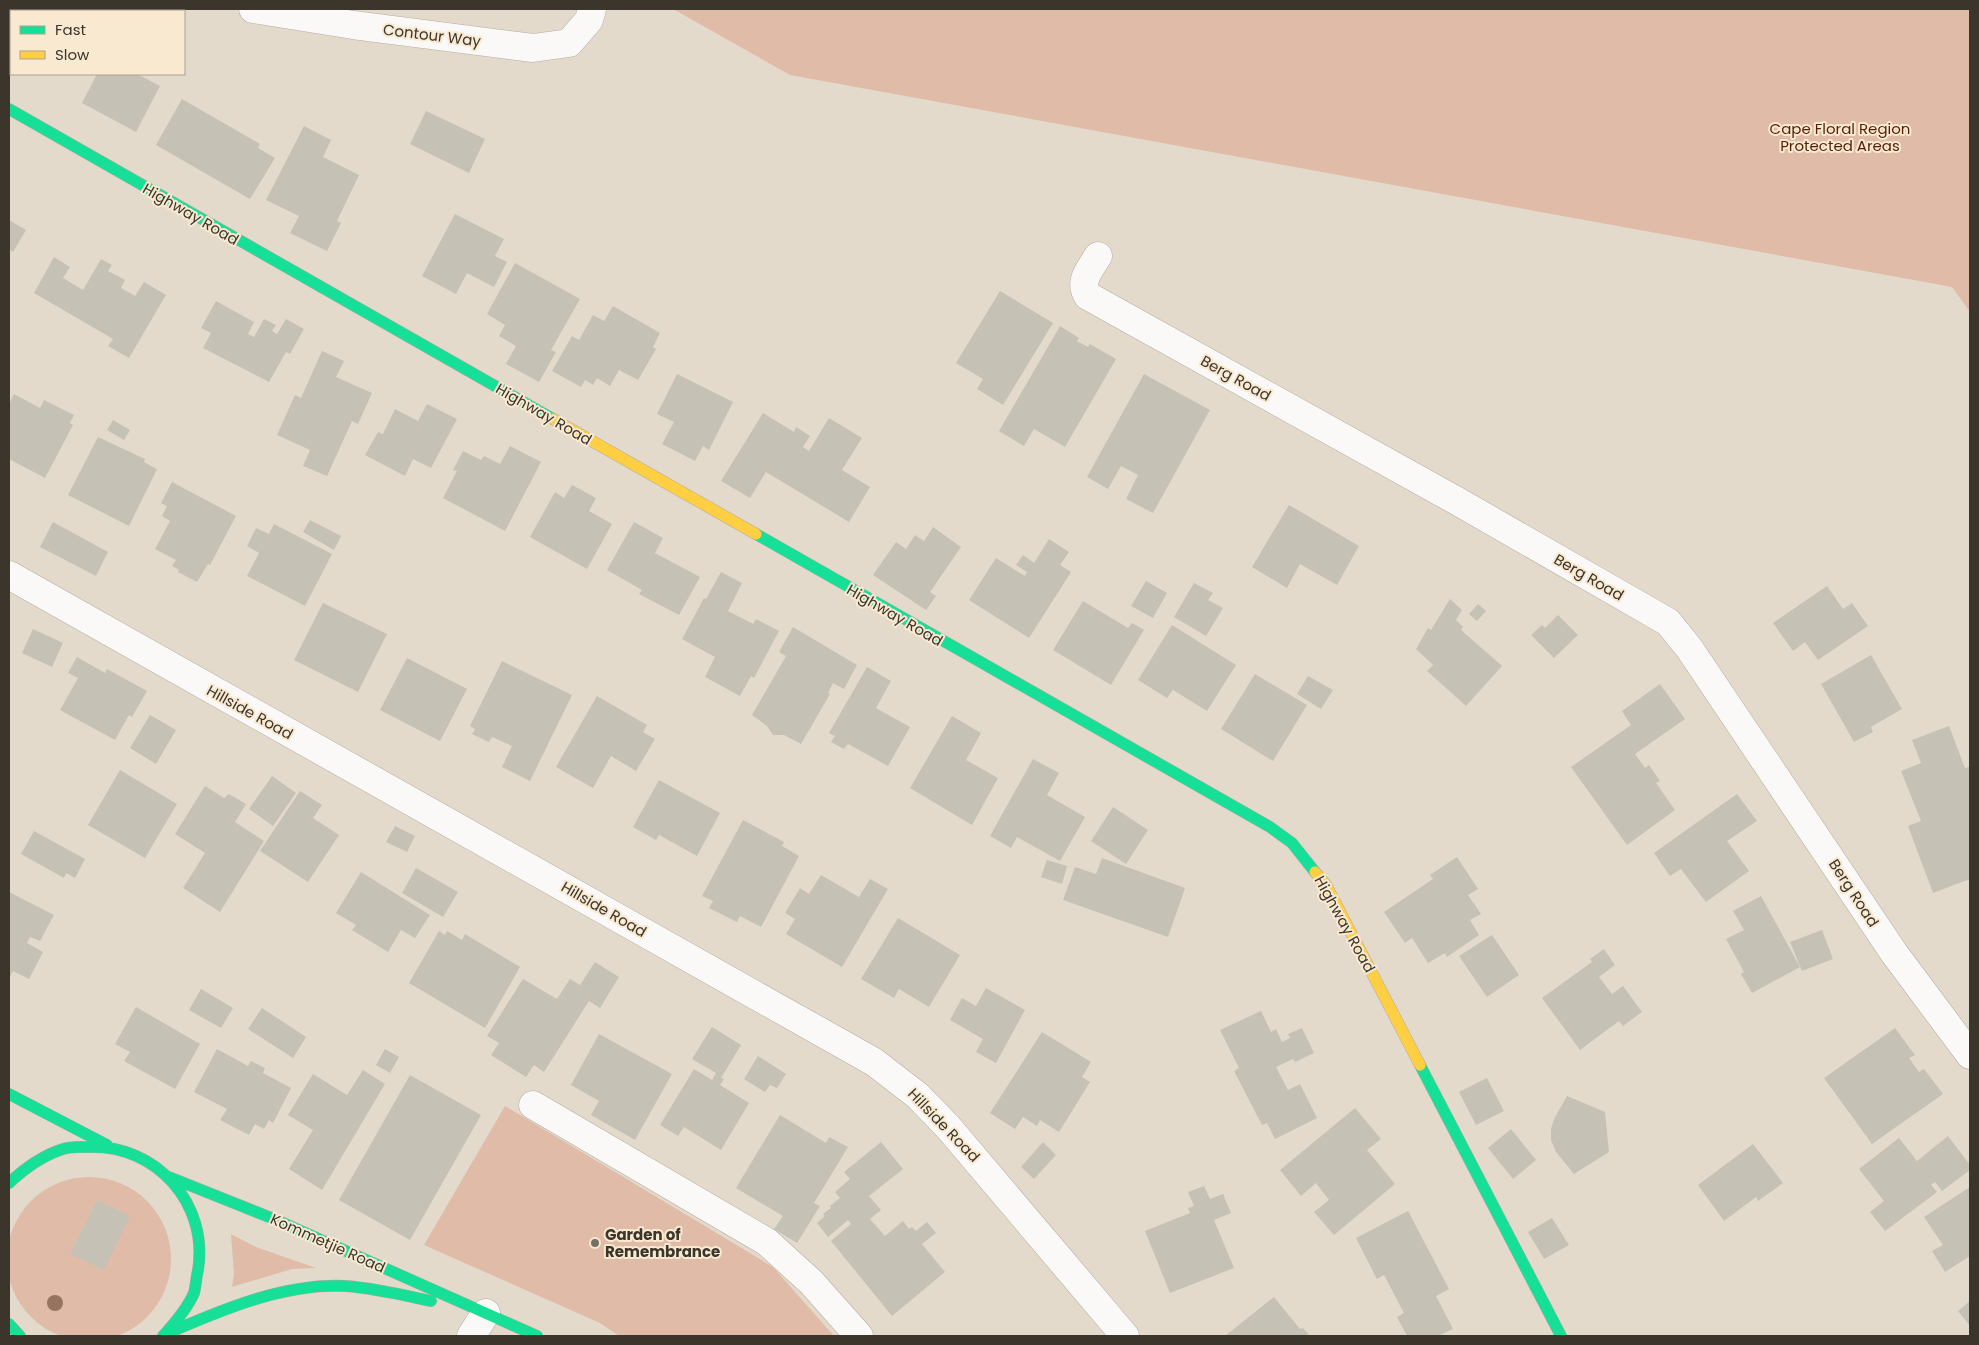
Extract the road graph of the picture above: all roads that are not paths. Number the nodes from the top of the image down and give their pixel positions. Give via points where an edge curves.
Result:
1 (253, 9) edge
2 (592, 9) edge
3 (9, 110) edge
4 (1098, 256) dead end
5 (9, 575) edge
6 (1970, 1055) edge
7 (9, 1094) edge
8 (533, 1105) dead end
9 (108, 1146) junction
10 (169, 1177) junction
11 (9, 1183) edge
12 (486, 1313) junction
13 (9, 1324) edge
14 (165, 1335) edge
15 (20, 1336) edge
16 (471, 1336) edge
17 (537, 1336) edge
18 (859, 1336) edge
19 (1125, 1336) edge
20 (1561, 1336) edge

1 - 2 street, Contour Way via 533,48 569,42 590,20
3 - 20 street, Highway Road via 1270,827 1292,843 1326,885
4 - 6 street, Berg Road via 1084,281 1088,296 1668,622 1894,953
5 - 19 street, Hillside Road via 874,1062 918,1096 953,1133
7 - 9 street
8 - 18 street via 767,1242 811,1282
9 - 10 street via 142,1157
9 - 11 street via 64,1148 30,1163
10 - 12 street, Kommetjie Road via 274,1219
10 - 14 street via 193,1213 201,1251 194,1292
12 - 14 street, Kommetjie Road via 399,1295 335,1287 300,1289 203,1317
12 - 16 street
12 - 17 street, Kommetjie Road
13 - 15 street

